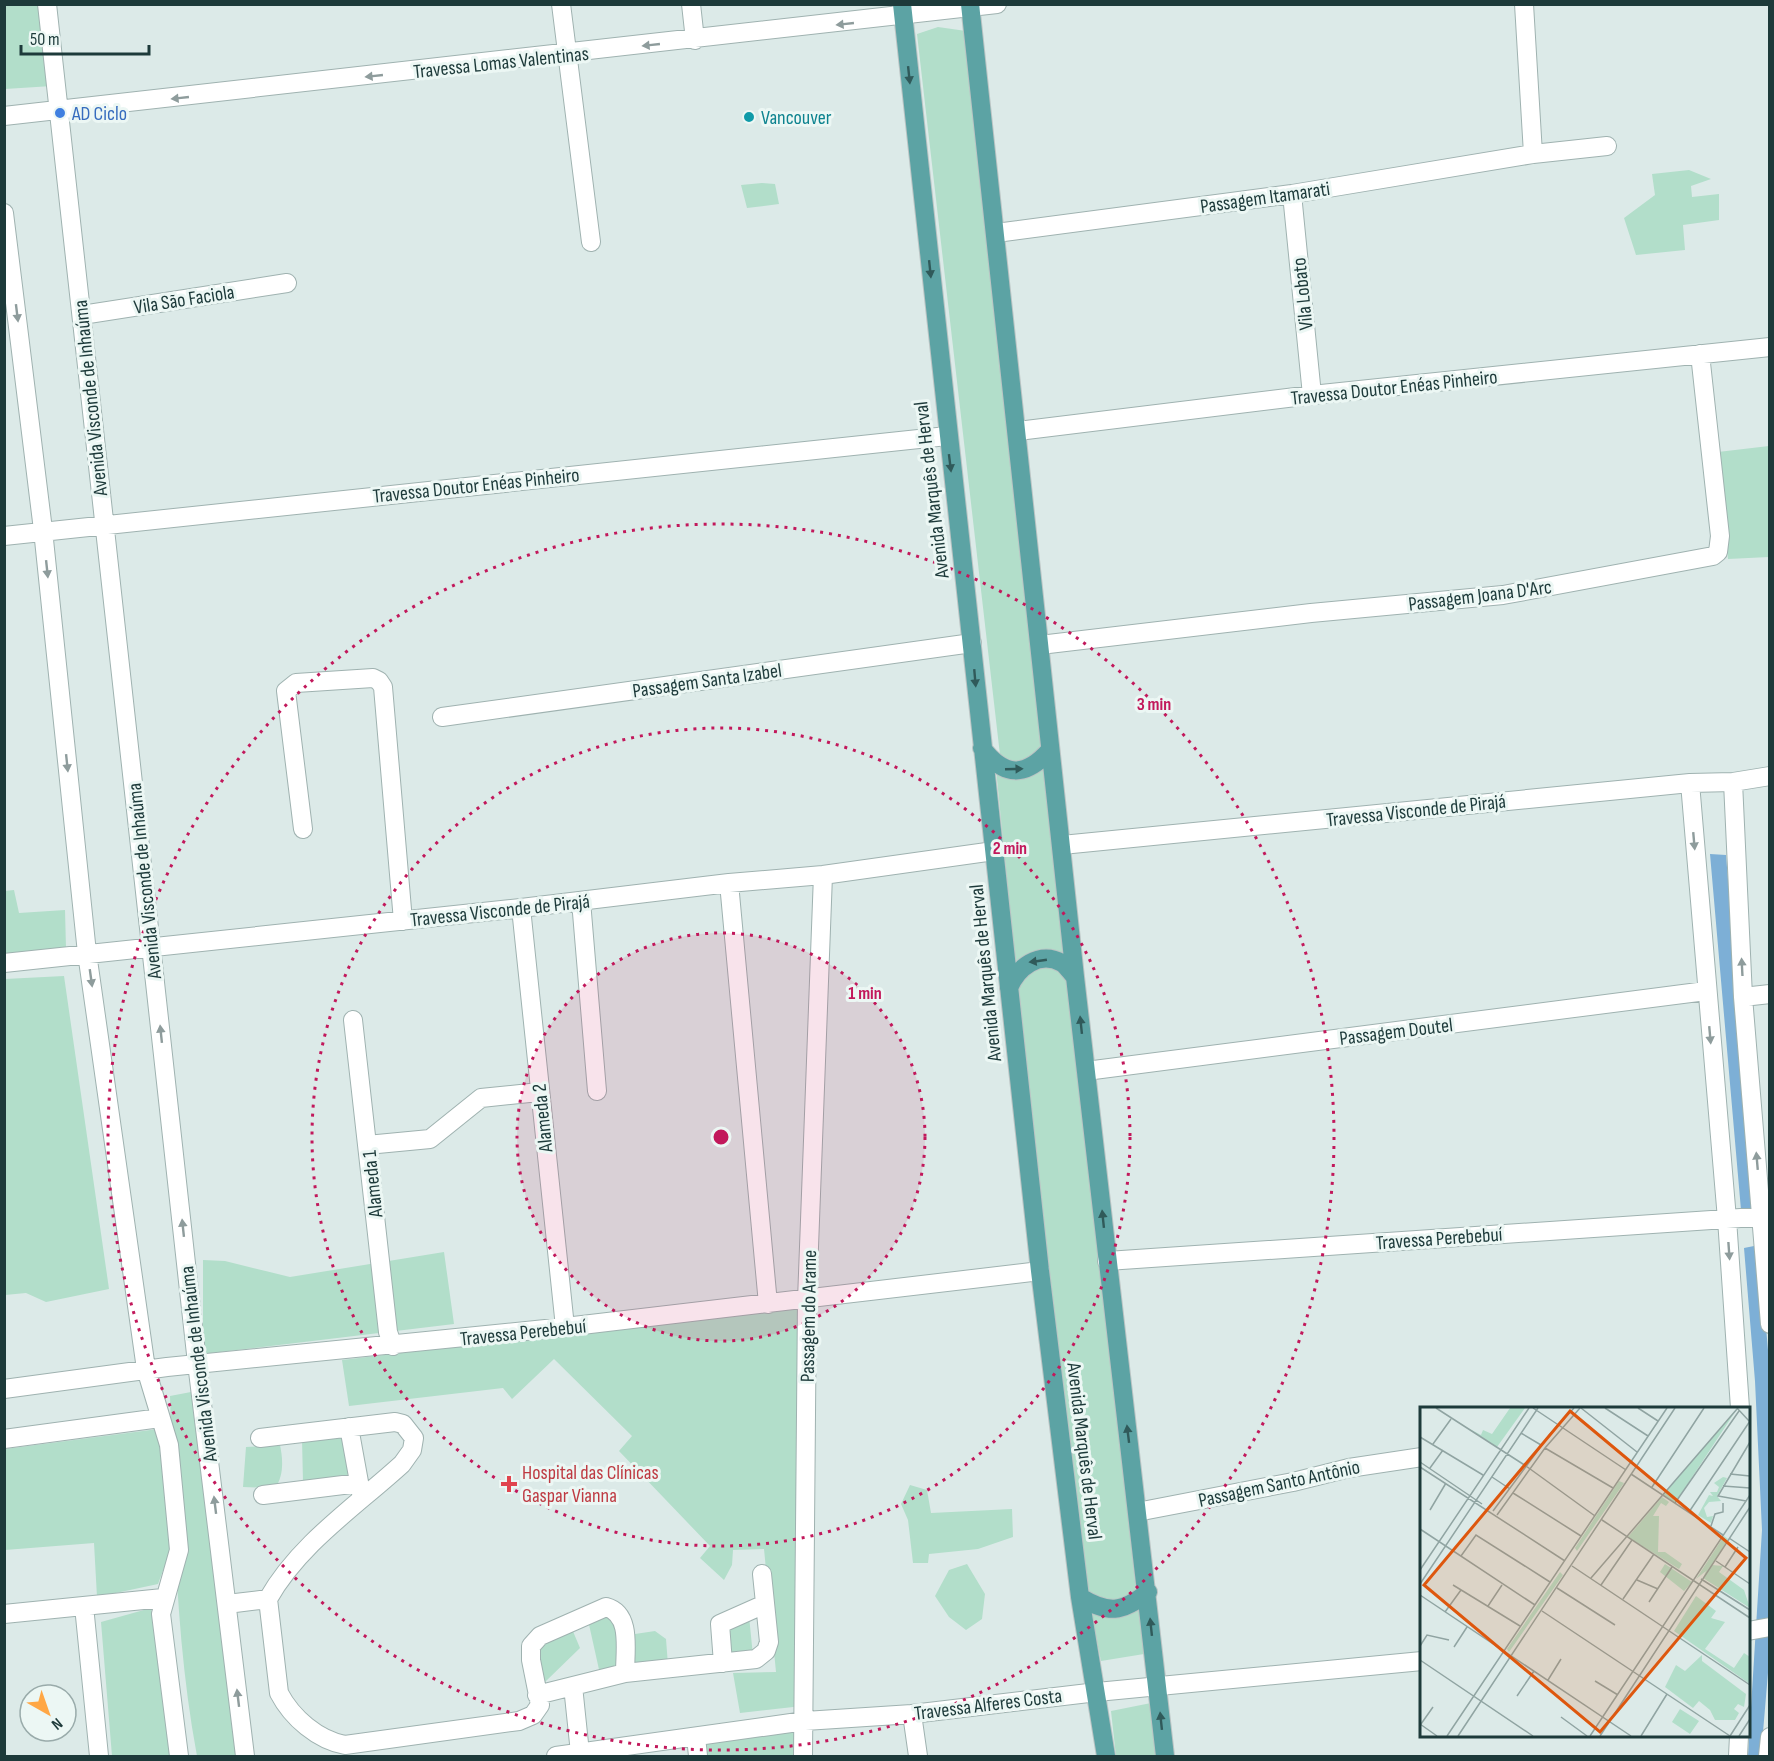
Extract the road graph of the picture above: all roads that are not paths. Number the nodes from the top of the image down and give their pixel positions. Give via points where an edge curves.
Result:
1 (47, 4) edge
2 (561, 4) edge
3 (691, 4) edge
4 (997, 4) edge
5 (1524, 4) edge
6 (970, 6) edge
7 (902, 11) edge
8 (695, 40) junction
9 (566, 55) junction
10 (59, 111) junction
11 (4, 116) edge
12 (1607, 146) dead end
13 (1533, 154) junction
14 (1292, 194) junction
15 (4, 213) edge
16 (996, 233) junction
17 (591, 242) dead end
18 (287, 283) dead end
19 (81, 315) junction
20 (1770, 347) edge
21 (1700, 354) junction
22 (1312, 395) junction
23 (1018, 431) junction
24 (947, 436) junction
25 (104, 524) junction
26 (43, 530) junction
27 (4, 536) edge
28 (972, 643) junction
29 (1040, 645) junction
30 (442, 717) dead end
31 (981, 748) junction
32 (1050, 750) junction
33 (1770, 776) edge
34 (1690, 783) junction
35 (1733, 783) junction
36 (303, 829) dead end
37 (1062, 845) junction
38 (994, 851) junction
39 (823, 875) junction
40 (729, 883) junction
41 (580, 901) junction
42 (521, 908) junction
43 (403, 921) junction
44 (152, 947) junction
45 (87, 953) junction
46 (4, 963) edge
47 (1075, 977) junction
48 (1009, 988) junction
49 (1707, 991) junction
50 (1770, 994) edge
51 (1743, 997) junction
52 (353, 1020) dead end
53 (1086, 1071) junction
54 (597, 1091) dead end
55 (539, 1092) junction
56 (367, 1145) junction
57 (1766, 1217) edge
58 (1727, 1219) junction
59 (1107, 1261) junction
60 (1040, 1271) junction
61 (807, 1300) junction
62 (768, 1304) junction
63 (1770, 1324) edge
64 (565, 1328) junction
65 (393, 1346) junction
66 (197, 1363) junction
67 (146, 1369) junction
68 (4, 1389) edge
69 (1740, 1407) edge
70 (160, 1418) junction
71 (349, 1427) junction
72 (4, 1438) edge
73 (260, 1438) dead end
74 (1420, 1457) edge
75 (361, 1491) junction
76 (264, 1495) dead end
77 (1137, 1512) junction
78 (762, 1574) dead end
79 (1148, 1592) junction
80 (1080, 1597) junction
81 (163, 1598) junction
82 (268, 1599) junction
83 (227, 1604) junction
84 (765, 1604) junction
85 (84, 1606) junction
86 (4, 1614) edge
87 (1770, 1627) edge
88 (1750, 1631) edge
89 (1420, 1661) edge
90 (723, 1663) junction
91 (625, 1673) junction
92 (1157, 1685) junction
93 (573, 1686) junction
94 (1097, 1692) junction
95 (537, 1695) junction
96 (912, 1714) junction
97 (805, 1721) junction
98 (696, 1737) junction
99 (1739, 1737) edge
100 (1770, 1737) edge
101 (569, 1755) edge
102 (99, 1756) edge
103 (179, 1756) edge
104 (245, 1756) edge
105 (698, 1756) edge
106 (803, 1756) edge
107 (918, 1756) edge
108 (1106, 1756) edge
109 (1164, 1756) edge
110 (1738, 1756) edge
111 (1768, 1756) edge

1 - 10 street, Avenida Visconde de Inhaúma
2 - 9 street
3 - 8 street
4 - 6 street, Travessa Lomas Valentinas
5 - 13 street
6 - 7 street, Travessa Lomas Valentinas
6 - 16 main road
7 -> 8 street, Travessa Lomas Valentinas
7 -> 24 main road, Avenida Marquês de Herval
8 -> 9 street, Travessa Lomas Valentinas
9 -> 10 street, Travessa Lomas Valentinas
9 - 17 street
10 - 11 street, Travessa Lomas Valentinas
10 - 19 street, Avenida Visconde de Inhaúma
12 - 13 street, Passagem Itamarati
13 - 14 street, Passagem Itamarati
14 - 16 street, Passagem Itamarati
14 - 22 street, Vila Lobato
15 -> 26 street, Avenida Visconde de Inhaúma
16 - 23 main road
18 - 19 street, Vila São Faciola
19 - 25 street, Avenida Visconde de Inhaúma
20 - 21 street, Travessa Doutor Enéas Pinheiro
21 - 22 street, Travessa Doutor Enéas Pinheiro
21 - 29 street, Passagem Joana D'Arc via 1720,536 1718,552 1713,556 1503,596 1311,613
22 - 23 street, Travessa Doutor Enéas Pinheiro
23 - 29 main road
24 - 25 street, Travessa Doutor Enéas Pinheiro
24 -> 28 main road, Avenida Marquês de Herval
25 - 26 street, Travessa Doutor Enéas Pinheiro
25 - 44 street, Avenida Visconde de Inhaúma
26 - 27 street, Travessa Doutor Enéas Pinheiro
26 -> 45 street, Avenida Visconde de Inhaúma
28 - 30 street, Passagem Santa Izabel
28 -> 31 main road, Avenida Marquês de Herval
29 - 32 main road
31 -> 32 main road via 1004,770 1016,771 1038,762
31 - 38 main road, Avenida Marquês de Herval
32 - 37 main road
33 - 35 street, Travessa Visconde de Pirajá
34 - 35 street, Travessa Visconde de Pirajá
34 - 37 street, Travessa Visconde de Pirajá
34 -> 49 street
51 -> 35 street
36 - 43 street via 286,691 296,683 373,678 383,687
37 - 47 main road
38 - 39 street, Travessa Visconde de Pirajá
38 - 48 main road, Avenida Marquês de Herval
39 - 40 street, Travessa Visconde de Pirajá
39 - 61 street, Passagem do Arame
40 - 41 street, Travessa Visconde de Pirajá
40 - 62 street, Passagem do Arame
41 - 42 street, Travessa Visconde de Pirajá
41 - 54 street
42 - 43 street, Travessa Visconde de Pirajá
42 - 55 street, Alameda 2
43 - 44 street, Travessa Visconde de Pirajá
44 - 45 street, Travessa Visconde de Pirajá
66 -> 44 street, Avenida Visconde de Inhaúma
45 - 46 street, Travessa Visconde de Pirajá
45 -> 67 street, Avenida Visconde de Inhaúma
47 -> 48 main road via 1061,963 1047,959 1022,967
53 -> 47 main road
48 - 60 main road, Avenida Marquês de Herval
49 - 53 street, Passagem Doutel
49 -> 58 street
50 - 51 street
57 -> 51 street
52 - 56 street, Alameda 1
59 -> 53 main road
55 - 56 street via 481,1098 430,1139
55 - 64 street, Alameda 2
56 - 65 street, Alameda 1 via 388,1332
57 - 58 street, Travessa Perebebuí
57 - 63 street
58 - 59 street, Travessa Perebebuí
58 -> 69 street
77 -> 59 main road
60 - 61 street, Travessa Perebebuí
60 - 80 main road, Avenida Marquês de Herval
61 - 62 street, Travessa Perebebuí
61 - 97 street, Passagem do Arame
62 - 64 street, Travessa Perebebuí
64 - 65 street, Travessa Perebebuí
65 - 66 street, Travessa Perebebuí
66 - 67 street, Travessa Perebebuí
83 -> 66 street, Avenida Visconde de Inhaúma
67 - 68 street, Travessa Perebebuí
67 - 70 street, Avenida Visconde de Inhaúma
70 - 72 street
70 - 81 street, Avenida Visconde de Inhaúma via 170,1445 179,1550
71 - 73 street
71 - 75 street
71 - 75 street via 395,1422 403,1424 414,1438 412,1450 402,1464
74 - 77 street, Passagem Santo Antônio
75 - 76 street
75 - 82 street via 280,1577
77 - 79 main road
78 - 84 street
79 - 80 main road via 1121,1609 1100,1608
92 -> 79 main road
80 - 94 main road, Avenida Marquês de Herval
81 - 85 street
81 - 103 street, Avenida Visconde de Inhaúma via 160,1614
82 - 83 street
82 - 95 street via 279,1694 290,1710 329,1742 345,1745 519,1721 533,1715 540,1705
104 -> 83 street, Avenida Visconde de Inhaúma
84 - 90 street via 720,1624
84 - 90 street via 766,1651 756,1659
85 - 86 street
85 - 102 street
87 - 88 street
89 - 92 street, Travessa Alferes Costa
90 - 91 street
91 - 93 street
91 - 95 street via 624,1618 606,1607 540,1636 531,1646
92 - 94 street, Travessa Alferes Costa
109 -> 92 main road
93 - 95 street
93 - 101 street
94 - 96 street, Travessa Alferes Costa
94 - 108 main road, Avenida Marquês de Herval
96 - 97 street, Travessa Alferes Costa
96 - 107 street
97 - 98 street, Travessa Alferes Costa
97 - 106 street, Passagem do Arame
98 - 101 street, Travessa Alferes Costa
98 - 105 street
99 - 110 street
100 - 111 street

